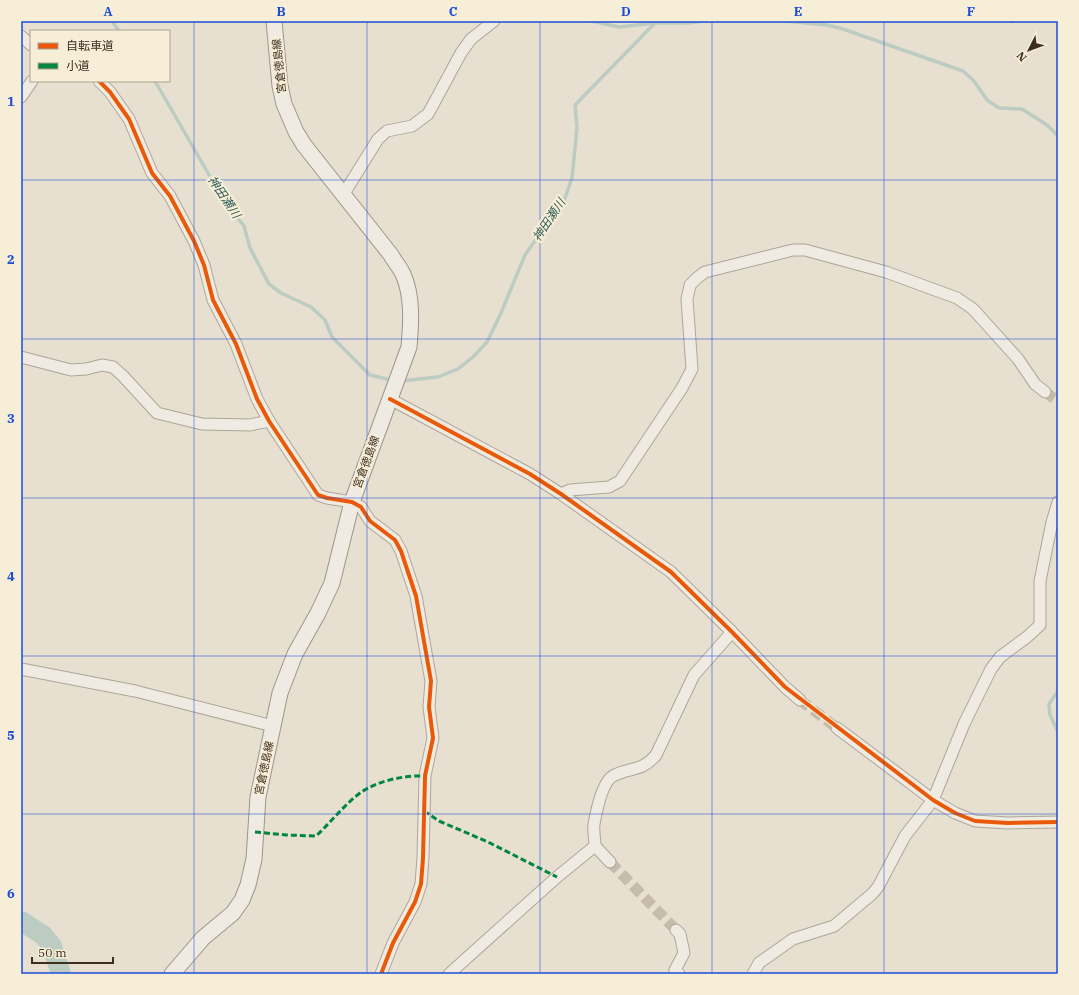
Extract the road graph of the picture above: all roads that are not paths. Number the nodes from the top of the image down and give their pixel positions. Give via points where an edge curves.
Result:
1 (274, 21) edge
2 (494, 21) edge
3 (21, 36) edge
4 (30, 44) edge
5 (31, 82) edge
6 (100, 82) edge
7 (21, 97) edge
8 (343, 195) junction
9 (21, 358) edge
10 (1045, 392) tunnel mouth
11 (390, 399) junction
12 (270, 422) junction
13 (561, 494) junction
14 (352, 502) junction
15 (1058, 502) edge
16 (732, 632) junction
17 (21, 669) edge
18 (800, 700) tunnel mouth
19 (273, 726) junction
20 (837, 728) tunnel mouth
21 (933, 800) junction
22 (1058, 822) edge
23 (595, 846) junction
24 (610, 862) tunnel mouth
25 (676, 930) tunnel mouth
26 (172, 974) edge
27 (380, 974) edge
28 (449, 974) edge
29 (679, 974) edge
30 (753, 974) edge

1 - 8 main road, 宮倉徳島線 via 284,104 304,145
2 - 8 street via 471,39 461,53 428,114 412,126 387,131 378,139
3 - 4 street
5 - 7 street
6 - 12 street via 129,119 152,173 170,196 194,241 204,265 213,300 236,344 257,399
8 - 11 main road, 宮倉徳島線 via 403,274 408,293 411,325 409,347
9 - 12 street via 71,370 102,365 113,367 157,413 202,424 250,425
10 - 13 street via 1035,384 1018,360 973,309 957,298 886,272 805,250 793,250 705,272 696,278 690,285 687,299 692,369 682,388 620,481 609,487 570,490
11 - 13 street via 530,474
11 - 14 main road, 宮倉徳島線
12 - 14 street via 318,495
13 - 16 street via 671,572
14 - 19 main road, 宮倉徳島線 via 332,583 295,654 280,693
14 - 27 street via 361,507 370,521 395,540 402,551 416,596 431,681 429,708 433,738 425,776 421,884 415,902
15 - 21 street via 1040,581 1040,625 1000,657 991,669 964,724
16 - 18 street
16 - 23 street via 694,675 650,763 612,776 606,782 594,825
17 - 19 street via 135,691
19 - 26 main road, 宮倉徳島線 via 258,797 254,859 242,900 233,913 203,938
20 - 21 street
21 - 22 street via 975,821
21 - 30 street via 905,836 872,894 834,926 793,939 782,946 759,963
23 - 24 street
23 - 28 street
25 - 29 street via 680,934 684,953 675,970

